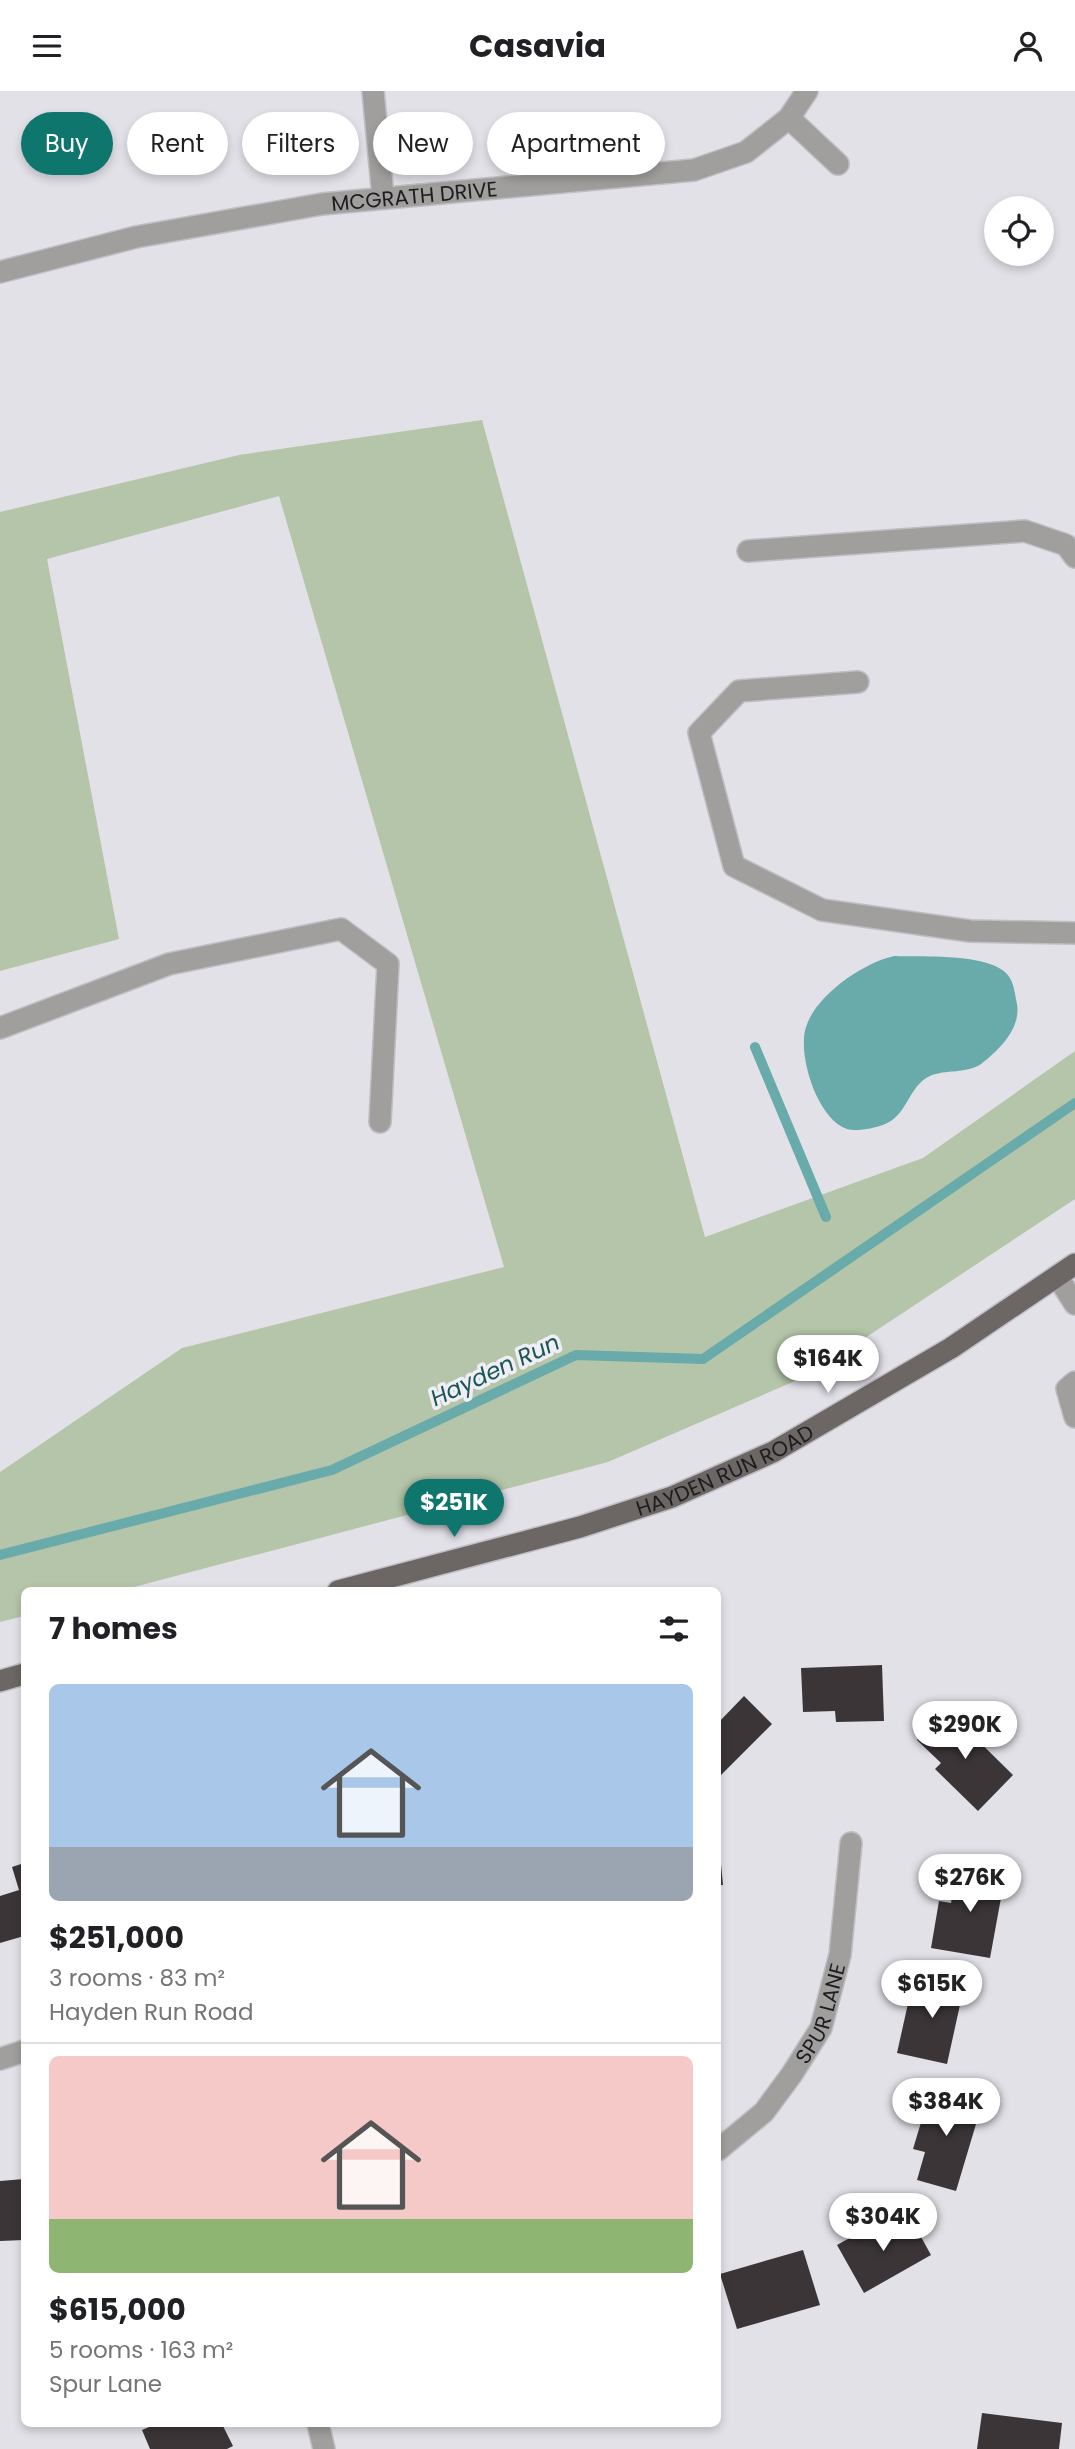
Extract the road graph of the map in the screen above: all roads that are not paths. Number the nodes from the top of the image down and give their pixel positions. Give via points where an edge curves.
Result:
1 (373, 91) edge
2 (807, 91) edge
3 (789, 118) junction
4 (838, 164) dead end
5 (383, 197) junction
6 (0, 272) edge
7 (748, 551) dead end
8 (1075, 557) edge
9 (858, 682) dead end
10 (1075, 933) edge
11 (0, 1028) edge
12 (380, 1122) dead end
13 (1075, 1264) edge
14 (1057, 1276) junction
15 (1075, 1304) edge
16 (1075, 1382) edge
17 (1075, 1416) edge
18 (353, 1587) edge
19 (21, 1675) edge
20 (0, 1681) edge
21 (851, 1843) dead end
22 (21, 2052) edge
23 (0, 2059) edge
24 (721, 2148) edge
25 (319, 2427) edge
26 (324, 2449) edge

1 - 5 street
2 - 3 street, MCGRATH DRIVE
3 - 4 street
3 - 5 street, MCGRATH DRIVE via 746,152 694,170
5 - 6 street, MCGRATH DRIVE via 136,237
7 - 8 street via 1025,531 1066,545
9 - 10 street via 738,691 699,733 734,866 822,909 970,931
11 - 12 street via 169,964 341,929 388,964
13 - 14 main road, HAYDEN RUN ROAD
14 - 15 street
14 - 18 main road, HAYDEN RUN ROAD via 951,1348 773,1452 672,1497 580,1527
16 - 17 street via 1067,1389
19 - 20 main road
21 - 24 street, SPUR LANE via 840,1955 821,2028 764,2112
22 - 23 street
25 - 26 street

